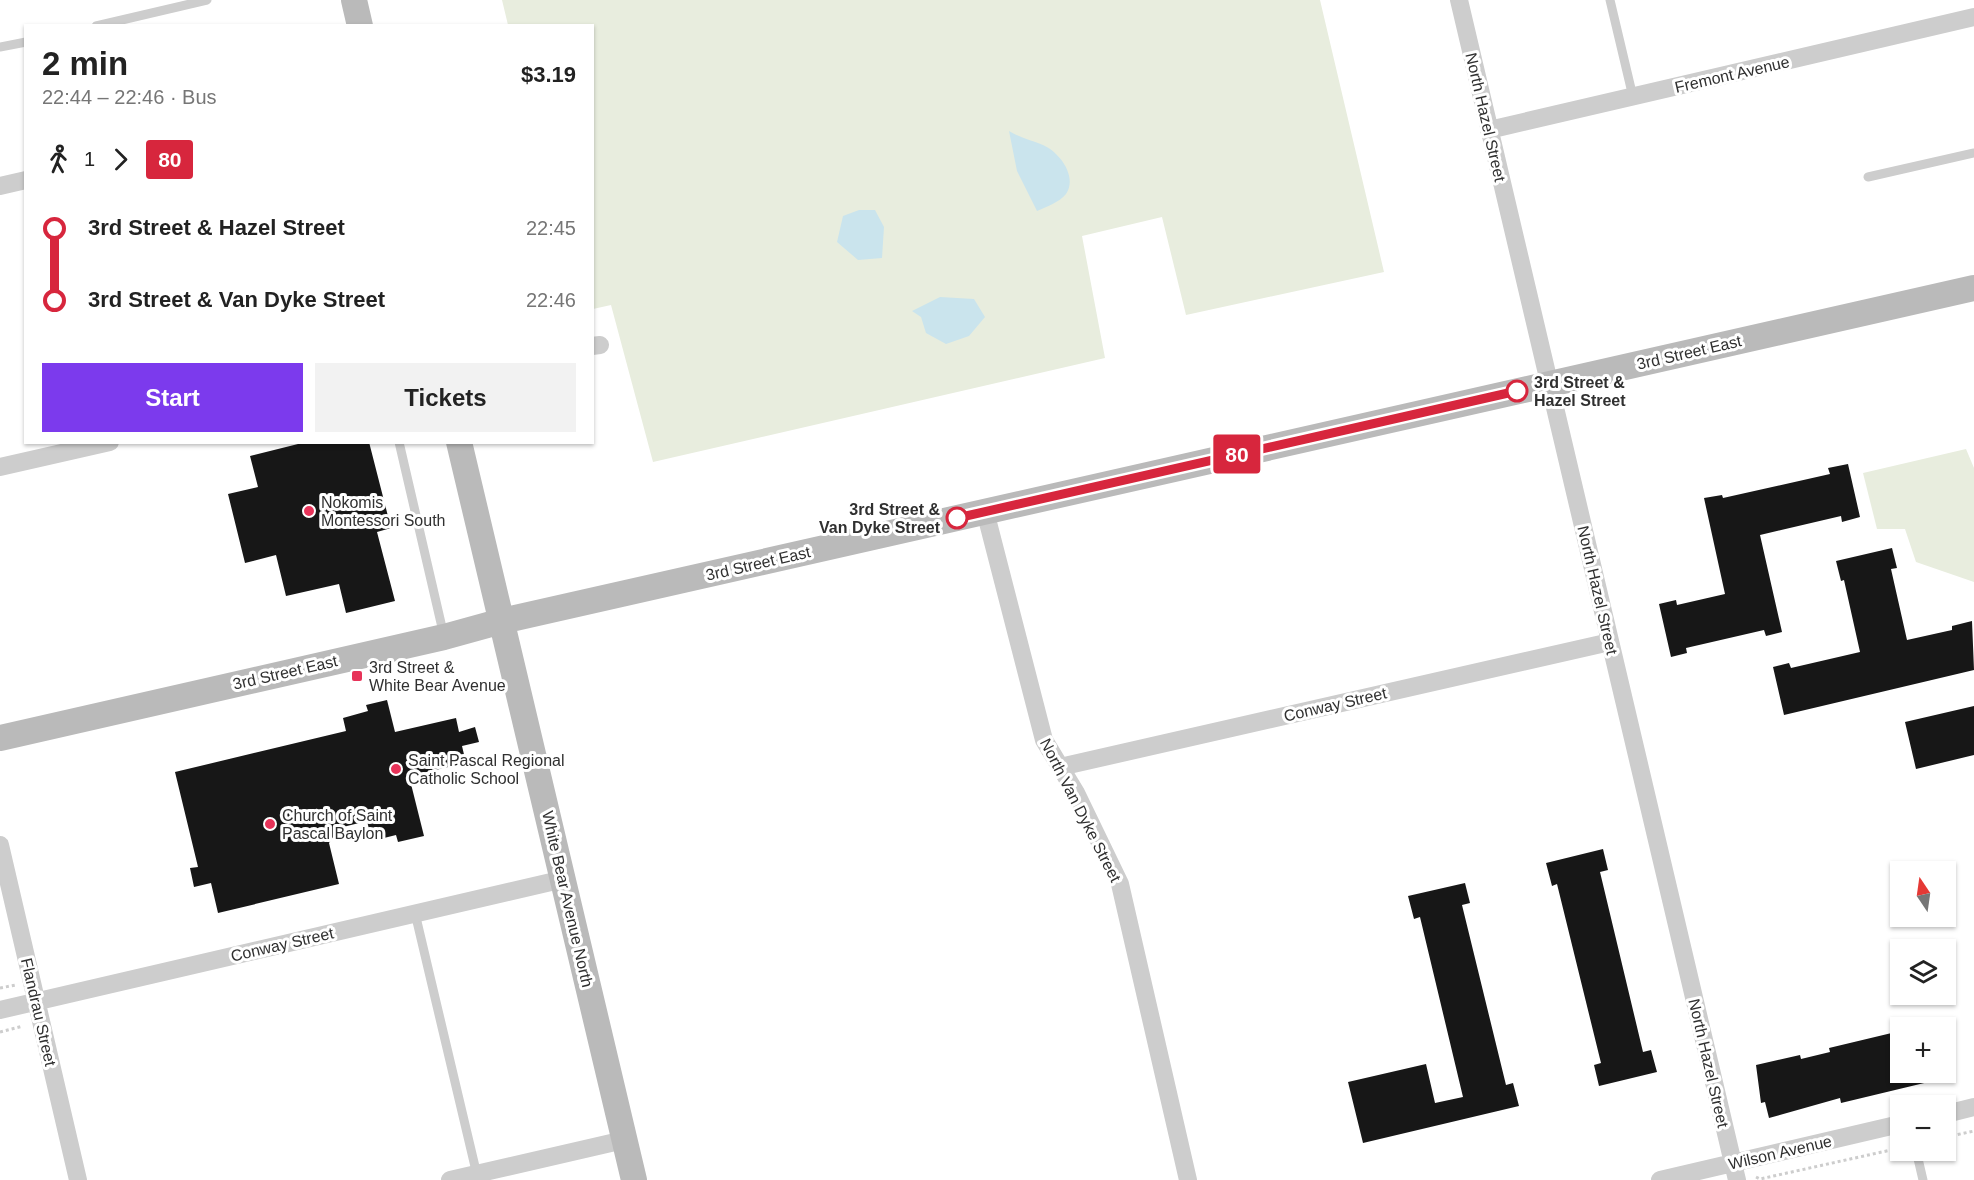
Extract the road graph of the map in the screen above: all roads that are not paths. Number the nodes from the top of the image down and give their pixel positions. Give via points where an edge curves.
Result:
1 (207, 0) edge
2 (354, 0) edge
3 (1459, 0) edge
4 (1610, 0) edge
5 (1974, 17) edge
6 (105, 24) edge
7 (360, 24) edge
8 (24, 42) edge
9 (0, 47) edge
10 (1633, 97) junction
11 (1489, 130) junction
12 (1974, 153) edge
13 (1868, 177) dead end
14 (24, 180) edge
15 (0, 186) edge
16 (1974, 288) edge
17 (1548, 384) junction
18 (102, 444) edge
19 (399, 444) edge
20 (459, 444) edge
21 (0, 468) edge
22 (985, 511) junction
23 (502, 621) junction
24 (444, 636) junction
25 (1610, 642) junction
26 (0, 738) edge
27 (1060, 766) junction
28 (0, 844) edge
29 (564, 879) junction
30 (415, 913) junction
31 (37, 1001) junction
32 (0, 1010) edge
33 (1974, 1107) edge
34 (1956, 1112) edge
35 (1890, 1127) edge
36 (624, 1140) junction
37 (1919, 1161) edge
38 (1735, 1172) edge
39 (478, 1177) edge
40 (78, 1180) edge
41 (450, 1180) edge
42 (634, 1180) edge
43 (1188, 1180) edge
44 (1660, 1180) edge
45 (1923, 1180) edge

1 - 6 lane
2 - 7 street
3 - 11 street, North Hazel Street
4 - 10 lane
5 - 10 street, Fremont Avenue
8 - 9 lane
10 - 11 street, Fremont Avenue
11 - 17 street, North Hazel Street
12 - 13 lane
14 - 15 street
16 - 17 street, 3rd Street East
17 - 22 street, 3rd Street East
17 - 25 street, North Hazel Street
18 - 21 street
19 - 24 lane
20 - 23 street, White Bear Avenue North
22 - 23 street, 3rd Street East
22 - 27 street, North Van Dyke Street via 1044,740
23 - 24 street, 3rd Street East
23 - 29 street, White Bear Avenue North
24 - 26 street, 3rd Street East
25 - 27 street, Conway Street
25 - 38 street, North Hazel Street
27 - 43 street, North Van Dyke Street via 1120,884
28 - 31 street, Flandrau Street
29 - 30 street, Conway Street
29 - 36 street, White Bear Avenue North
30 - 31 street, Conway Street
30 - 39 lane
31 - 32 street, Conway Street
31 - 40 street, Flandrau Street
33 - 34 street
35 - 38 street, Wilson Avenue
36 - 39 street
36 - 42 street, White Bear Avenue North
37 - 45 lane
38 - 44 street, Wilson Avenue
39 - 41 street

